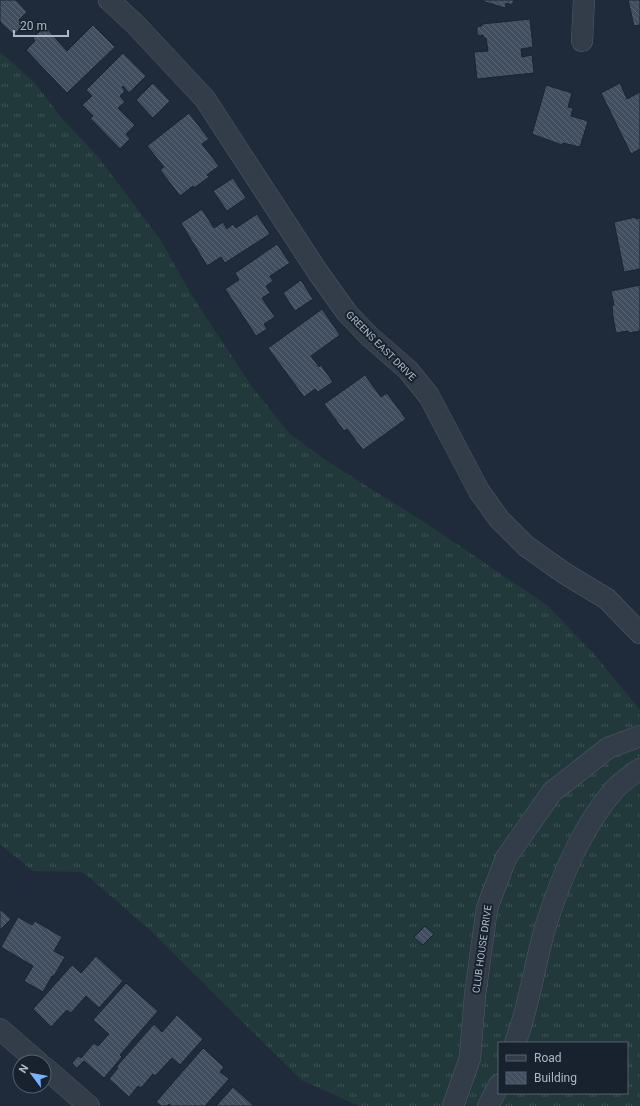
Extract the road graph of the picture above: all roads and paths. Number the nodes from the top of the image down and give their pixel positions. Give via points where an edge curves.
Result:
1 (109, 0) edge
2 (584, 0) edge
3 (582, 41) dead end
4 (640, 633) edge
5 (640, 736) edge
6 (640, 769) edge
7 (0, 1029) edge
8 (515, 1042) edge
9 (29, 1054) edge
10 (52, 1074) edge
11 (498, 1087) edge
12 (89, 1106) edge
13 (453, 1106) edge
14 (488, 1106) edge

1 - 4 street, GREENS EAST DRIVE via 205,98 347,313 408,370 429,396 479,491 500,519 526,546 607,599
2 - 3 street
5 - 13 street, CLUB HOUSE DRIVE via 608,748 552,792 506,858 487,908 475,995 470,1058
6 - 8 street via 615,788 590,822 564,875 546,926 523,1023
7 - 9 street
10 - 12 street
11 - 14 street

